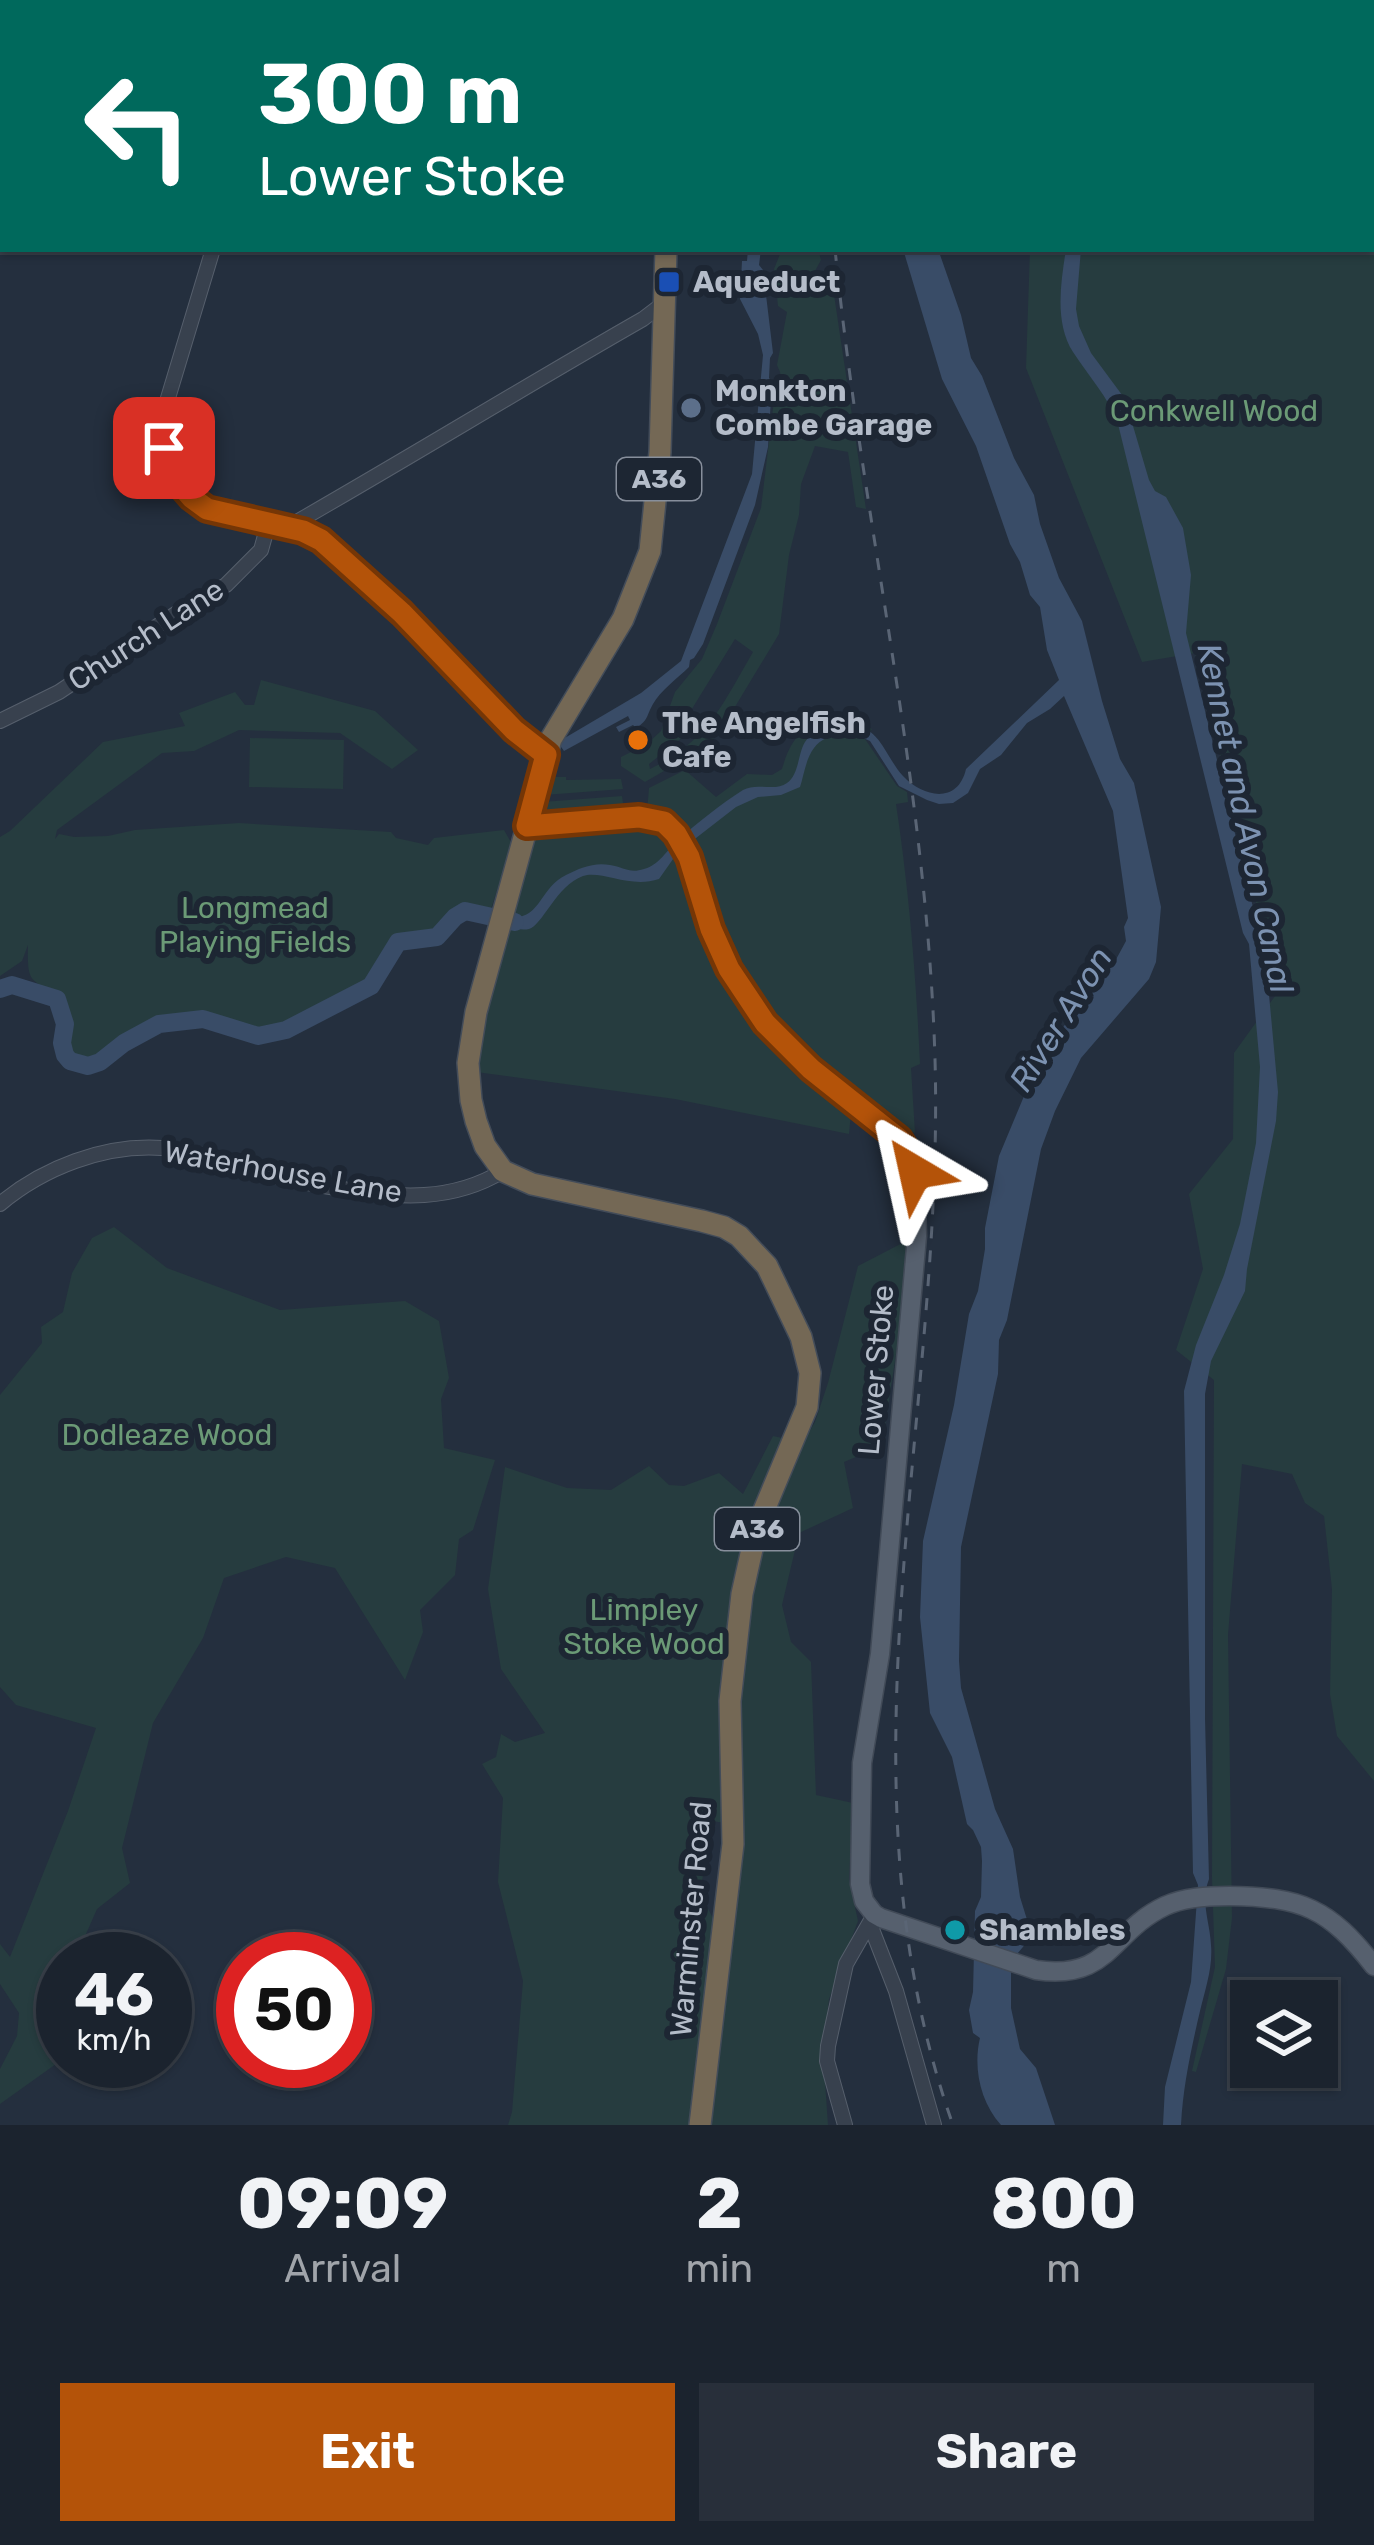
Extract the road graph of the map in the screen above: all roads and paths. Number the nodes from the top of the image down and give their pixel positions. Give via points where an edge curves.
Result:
1 (212, 252) edge
2 (666, 252) edge
3 (664, 303) junction
4 (268, 525) junction
5 (288, 527) junction
6 (0, 722) edge
7 (544, 747) junction
8 (527, 826) junction
9 (503, 1171) junction
10 (0, 1204) edge
11 (878, 1919) junction
12 (1374, 1966) edge
13 (700, 2125) edge
14 (845, 2125) edge
15 (934, 2125) edge

1 - 4 street via 165,408 164,448 192,498
2 - 3 highway, A36
3 - 5 street
3 - 7 highway, A36 via 650,550 623,619
4 - 5 street
4 - 6 street, Church Lane via 261,550 226,585
5 - 7 street via 321,540 514,730
7 - 8 highway, A36
8 - 9 highway, A36 via 468,1063 485,1146
8 - 11 main road, Lower Stoke via 664,822 681,841 747,998 791,1052 910,1156 917,1236 880,1654 862,1763 858,1870 864,1901
9 - 10 street, Waterhouse Lane via 454,1191 392,1198 189,1151 129,1149 25,1183
9 - 13 highway, Warminster Road / A36 via 739,1236 767,1266 810,1373 807,1407 757,1527 742,1594 730,1701 734,1844
11 - 12 main road via 1019,1964 1073,1972 1162,1907 1219,1896 1287,1900 1348,1934
11 - 14 street via 846,1964 828,2046
11 - 15 street

